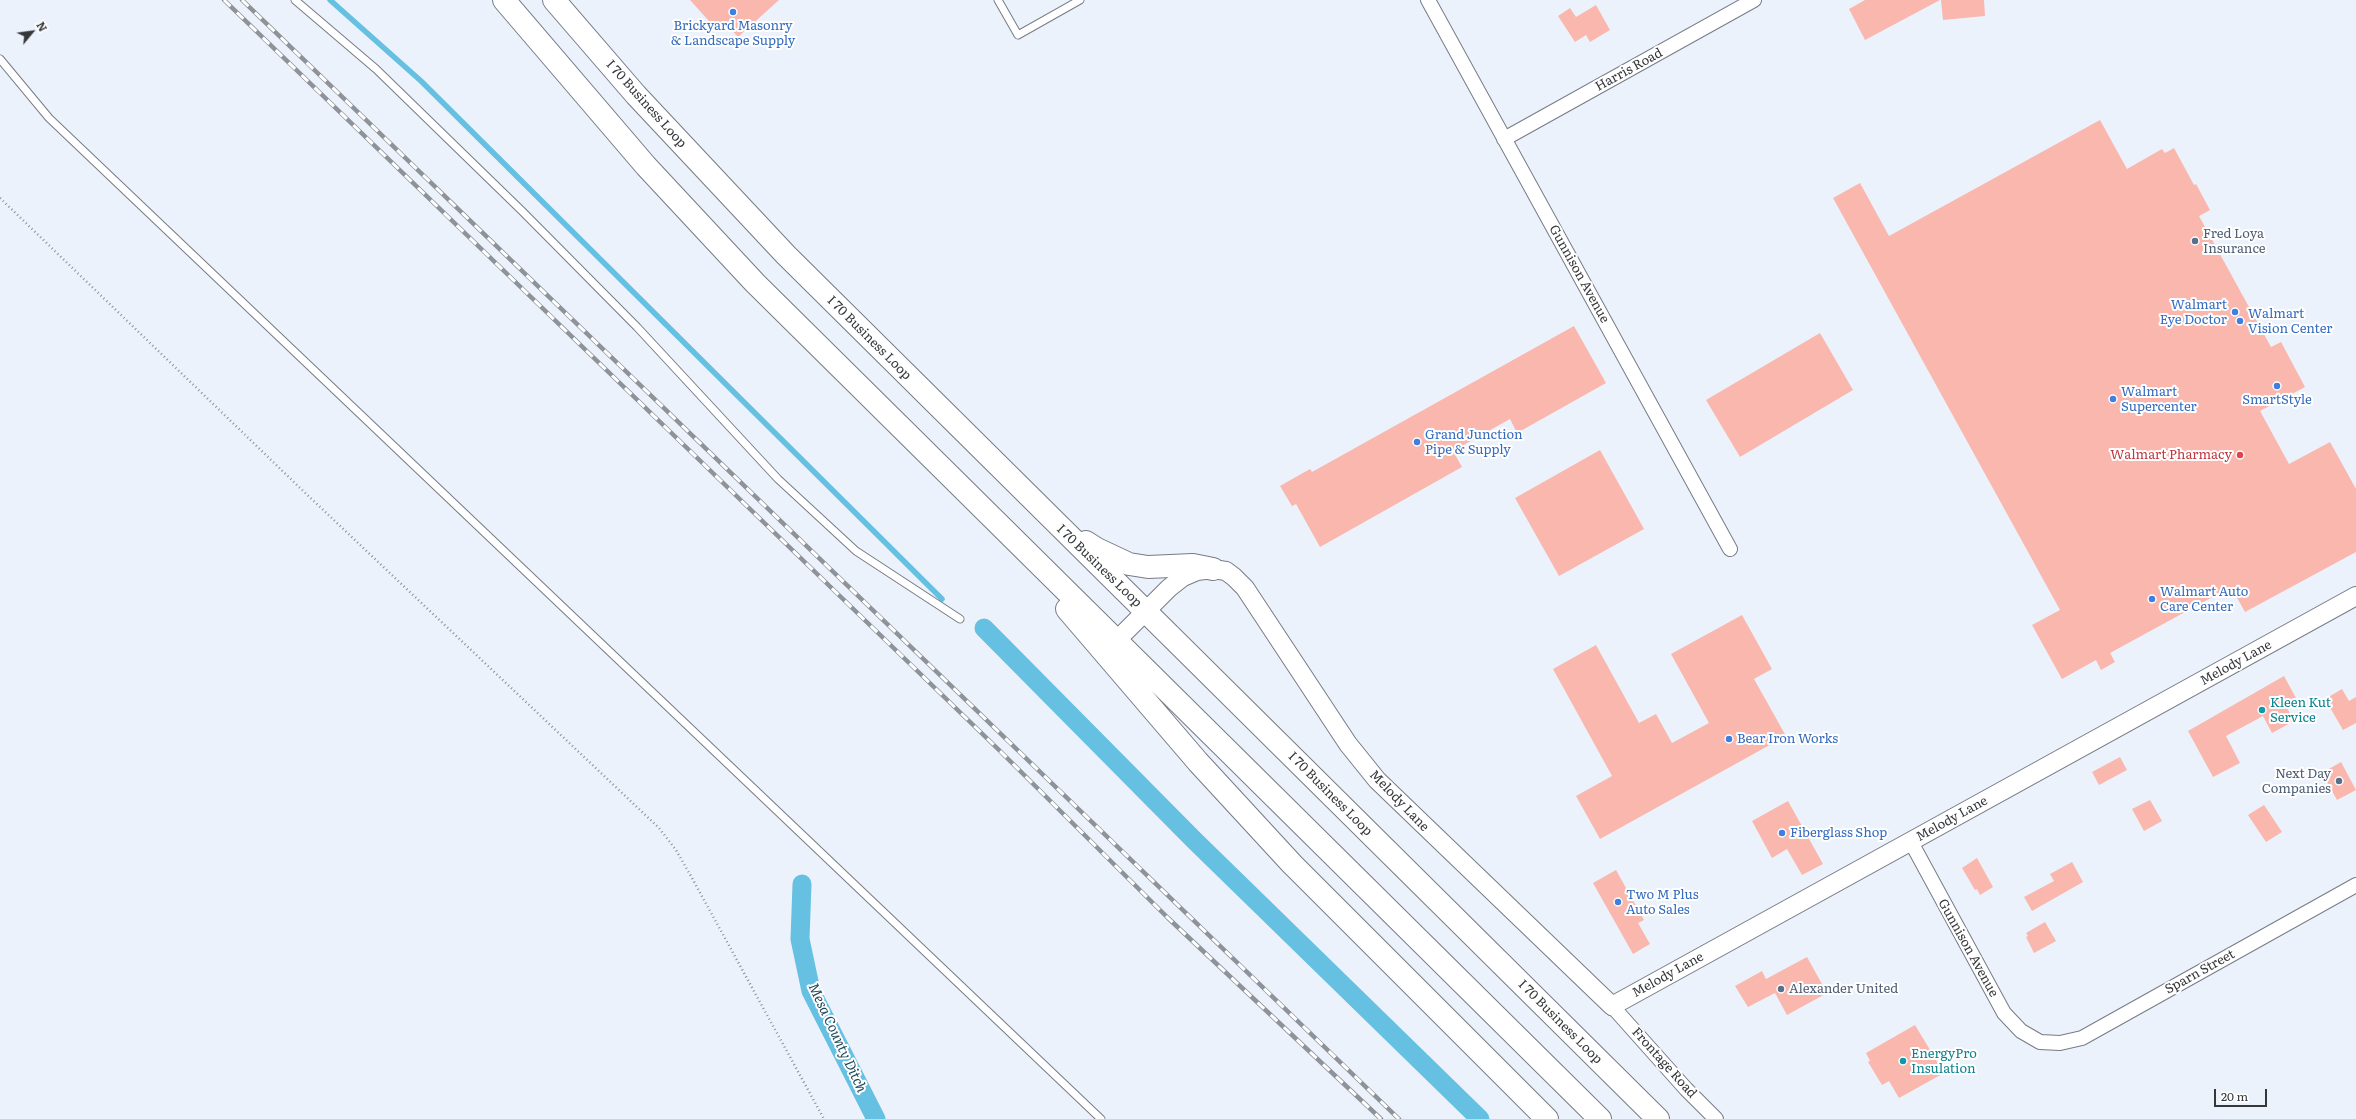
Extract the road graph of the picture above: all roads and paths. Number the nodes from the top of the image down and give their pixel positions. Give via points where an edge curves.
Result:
1 (294, 0) edge
2 (504, 0) edge
3 (554, 0) edge
4 (998, 0) edge
5 (1080, 0) edge
6 (1428, 0) edge
7 (1754, 0) edge
8 (0, 59) edge
9 (1504, 139) junction
10 (0, 198) edge
11 (1043, 510) junction
12 (989, 514) junction
13 (1730, 549) dead end
14 (1212, 568) junction
15 (2356, 596) edge
16 (1146, 612) junction
17 (960, 618) dead end
18 (1117, 640) junction
19 (1911, 842) junction
20 (2356, 886) edge
21 (1612, 1006) junction
22 (2040, 1042) joint
23 (824, 1119) edge
24 (1100, 1119) edge
25 (1547, 1119) edge
26 (1600, 1119) edge
27 (1658, 1119) edge
28 (1716, 1119) edge

1 - 17 lane via 376,69 522,211 637,327 778,479 856,551
2 - 12 main road via 646,166 755,283
3 - 11 main road, I 70 Business Loop via 636,95 786,255
4 - 5 lane via 1018,35
6 - 9 street, Gunnison Avenue
7 - 9 street, Harris Road
8 - 24 lane via 49,118
9 - 13 street, Gunnison Avenue
10 - 23 path via 658,828 676,850 692,878
11 - 14 main road via 1097,549 1129,564 1148,567 1194,565
11 - 16 main road, I 70 Business Loop
12 - 18 main road
12 - 25 main road via 1118,670 1292,864
14 - 16 street via 1183,577
14 - 21 street, Melody Lane via 1226,572 1245,588 1348,744 1376,780
15 - 19 street, Melody Lane
16 - 18 street
16 - 27 main road, I 70 Business Loop
18 - 26 main road
19 - 21 street, Melody Lane
19 - 22 street, Gunnison Avenue via 2004,1013 2021,1030
20 - 22 street, Sparn Street via 2082,1038 2060,1043
21 - 28 street, Frontage Road

